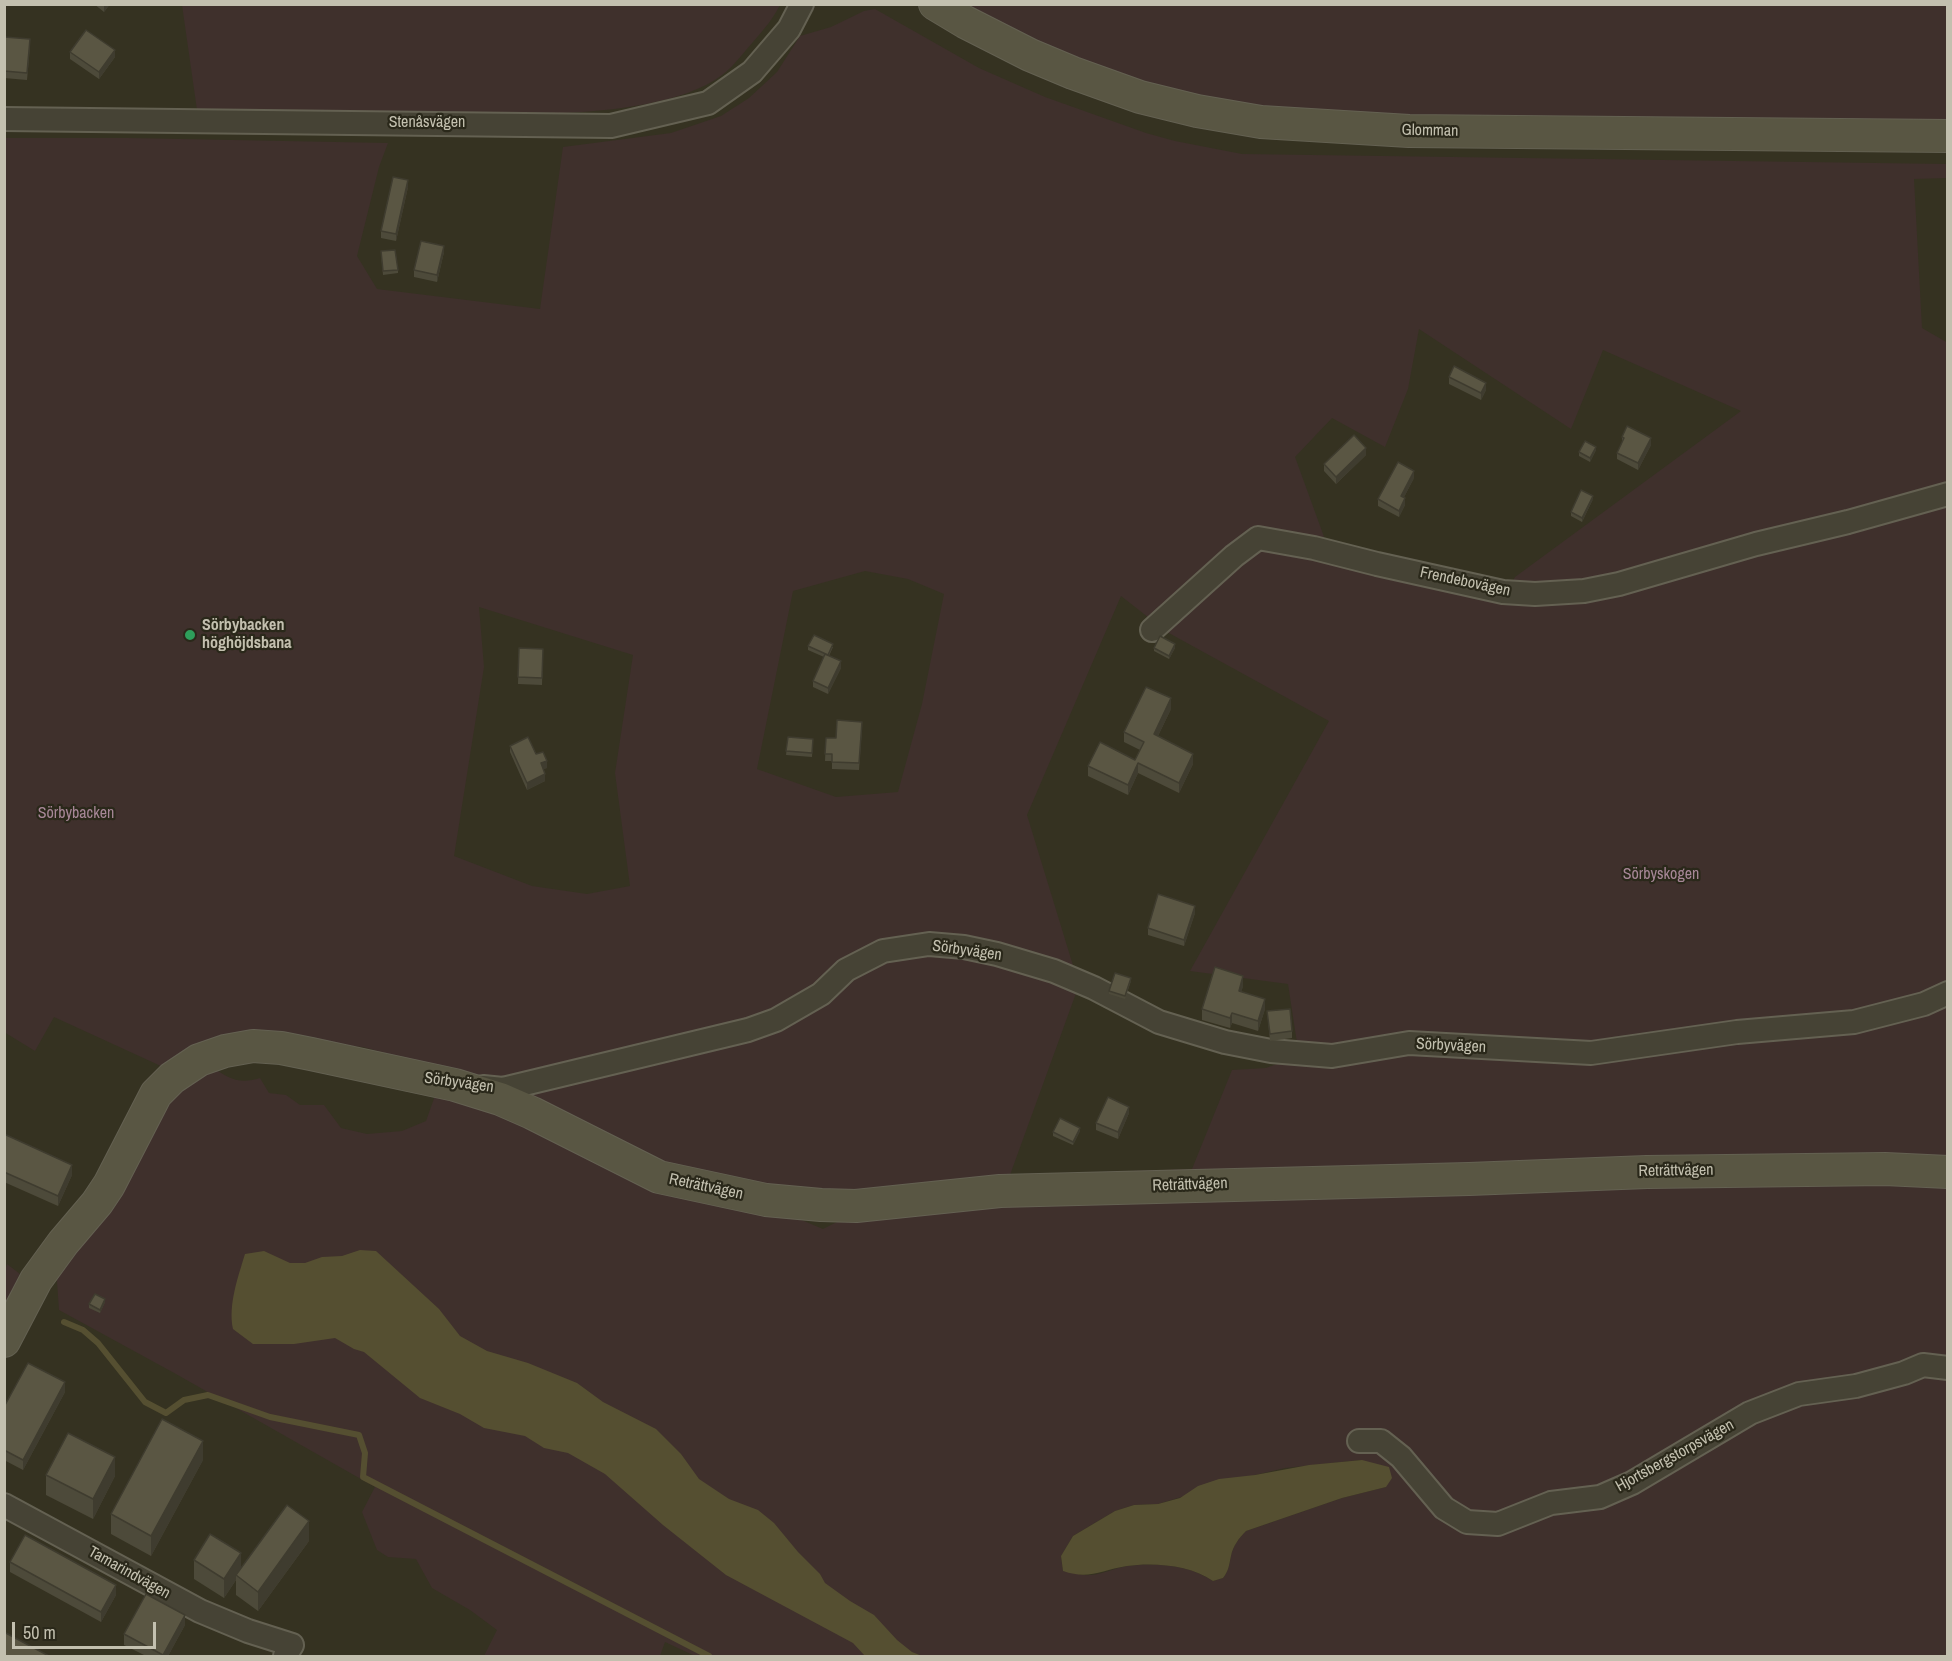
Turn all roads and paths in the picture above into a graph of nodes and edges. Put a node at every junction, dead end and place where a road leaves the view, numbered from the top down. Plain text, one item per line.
1 (802, 4) edge
2 (935, 4) edge
3 (4, 119) edge
4 (1947, 136) edge
5 (1947, 494) edge
6 (1152, 630) dead end
7 (1947, 993) edge
8 (455, 1085) junction
9 (1947, 1172) edge
10 (4, 1341) edge
11 (1947, 1368) edge
12 (1359, 1441) dead end
13 (4, 1505) edge
14 (288, 1650) edge

1 - 3 street, Stenåsvägen
2 - 4 street, Glomman
5 - 6 street, Frendebovägen
7 - 8 street, Sörbyvägen
8 - 9 street, Reträttvägen
8 - 10 street, Sörbyvägen
11 - 12 street, Hjortsbergstorpsvägen
13 - 14 street, Tamarindvägen

